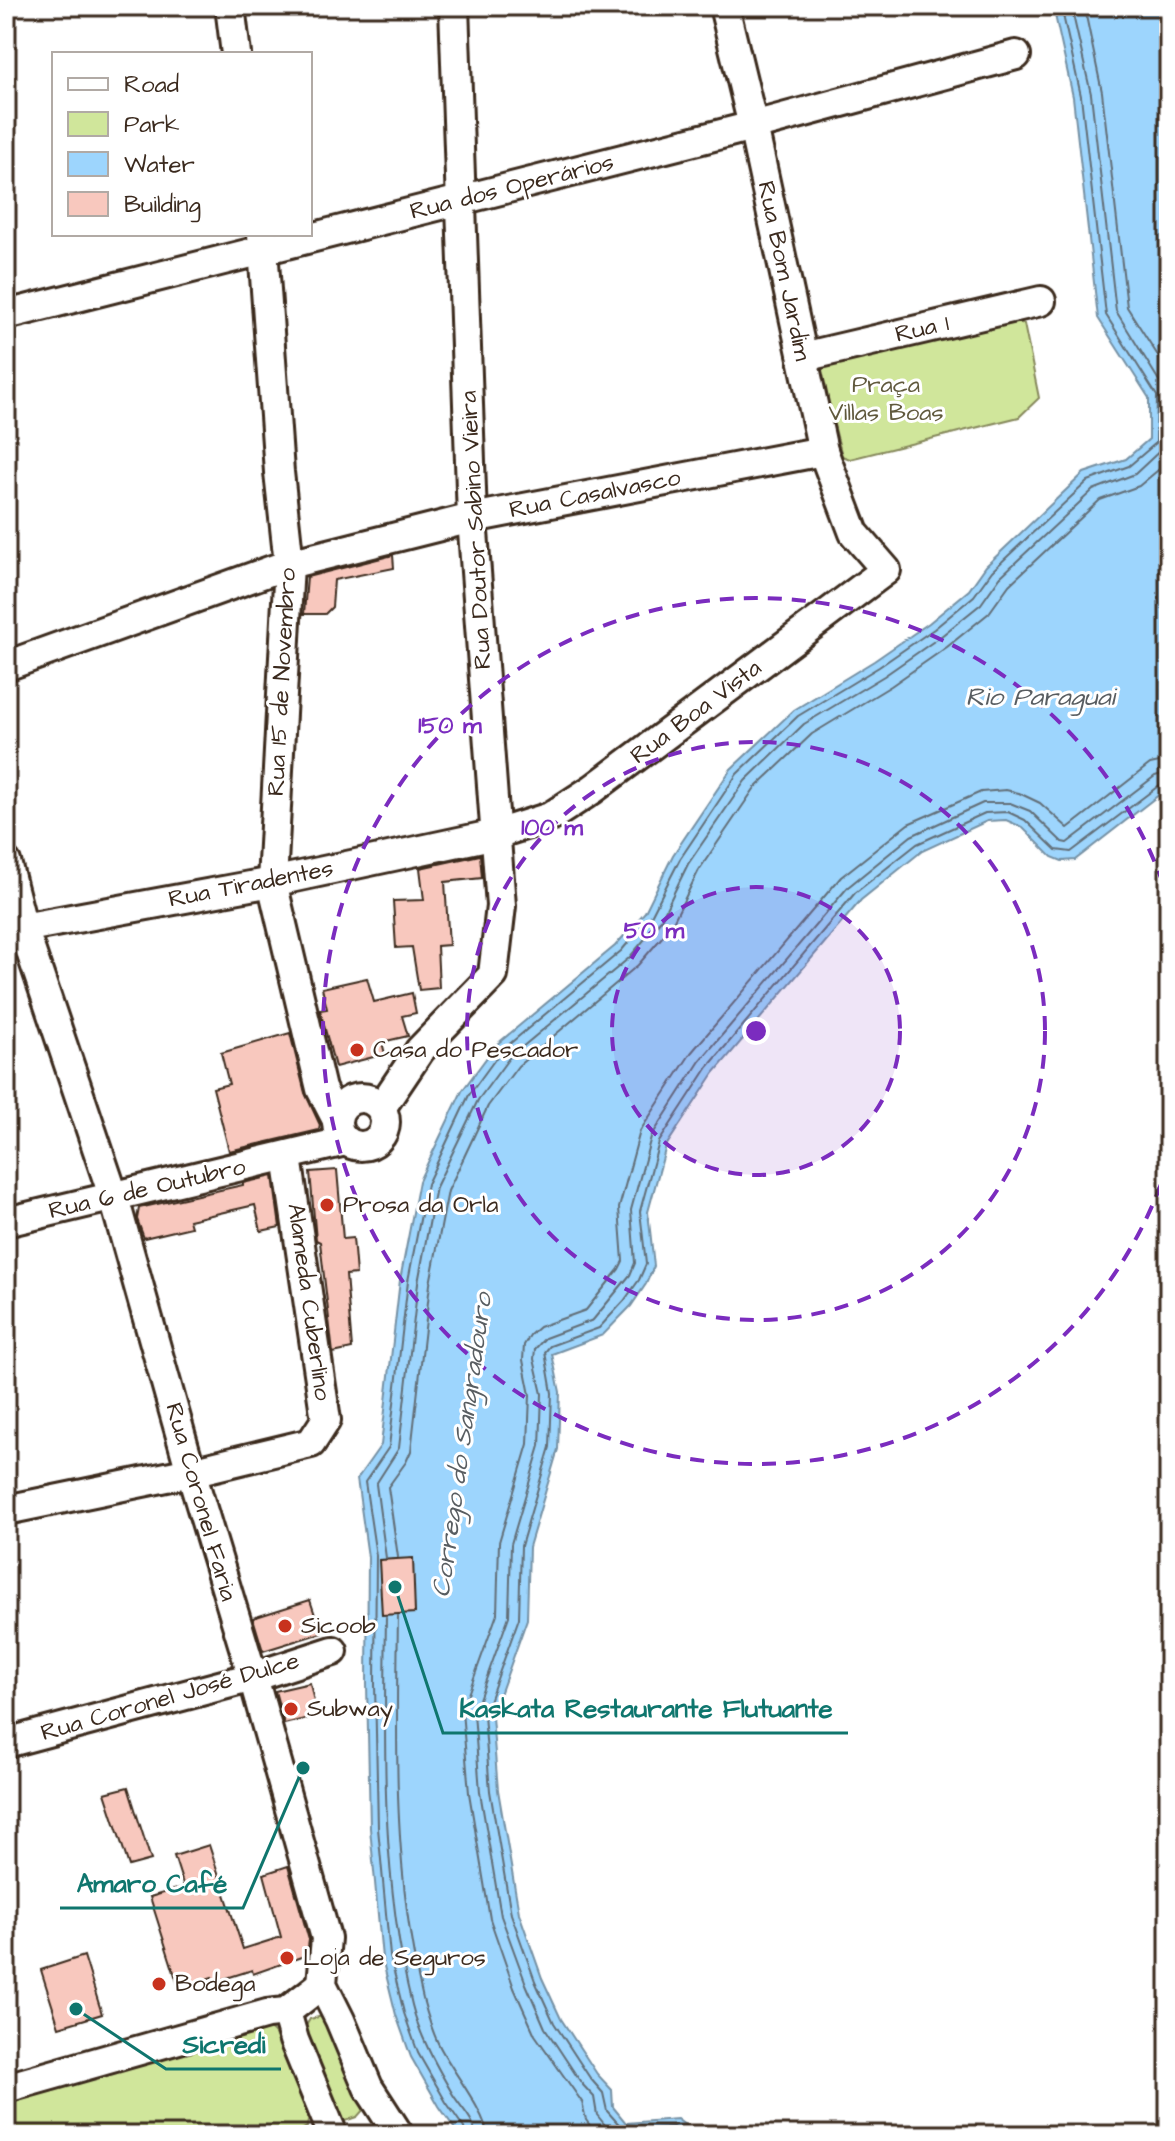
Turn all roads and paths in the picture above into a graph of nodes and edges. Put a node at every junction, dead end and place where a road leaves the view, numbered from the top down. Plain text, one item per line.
1 (230, 6) edge
2 (454, 6) edge
3 (724, 6) edge
4 (236, 52) edge
5 (1016, 55) dead end
6 (753, 126) junction
7 (462, 199) junction
8 (312, 231) edge
9 (291, 236) edge
10 (263, 242) edge
11 (1041, 301) dead end
12 (6, 315) edge
13 (803, 357) junction
14 (823, 451) junction
15 (472, 518) junction
16 (289, 564) junction
17 (886, 570) joint
18 (6, 666) edge
19 (496, 834) junction
20 (6, 862) edge
21 (272, 882) junction
22 (15, 930) edge
23 (381, 1108) junction
24 (341, 1131) junction
25 (287, 1157) junction
26 (114, 1198) junction
27 (6, 1222) edge
28 (191, 1472) junction
29 (6, 1510) edge
30 (333, 1651) dead end
31 (253, 1677) junction
32 (6, 1743) edge
33 (322, 1984) junction
34 (286, 2012) junction
35 (6, 2088) edge
36 (330, 2134) edge
37 (399, 2135) edge

1 - 4 street
2 - 7 street, Rua Doutor Sabino Vieira
3 - 6 street, Rua Bom Jardim
5 - 6 street, Rua dos Operários
6 - 7 street, Rua dos Operários
6 - 13 street, Rua Bom Jardim
7 - 8 street, Rua dos Operários
7 - 15 street, Rua Doutor Sabino Vieira
9 - 10 street, Rua dos Operários
10 - 12 street, Rua dos Operários
10 - 16 street, Rua 15 de Novembro
11 - 13 street, Rua 1
13 - 14 street, Rua Bom Jardim
14 - 15 street, Rua Casalvasco
14 - 17 street, Rua Bom Jardim
15 - 16 street, Rua Casalvasco
15 - 19 street, Rua Doutor Sabino Vieira
16 - 18 street, Rua Casalvasco
16 - 21 street, Rua 15 de Novembro
17 - 19 street, Rua Boa Vista
19 - 21 street, Rua Tiradentes
19 - 23 street, Rua Doutor Sabino Vieira
20 - 22 street, Rua Coronel Faria
21 - 22 street, Rua Tiradentes
21 - 24 street, Rua 15 de Novembro
22 - 26 street, Rua Coronel Faria
23 - 24 street
23 - 24 street
24 - 25 street, Rua 6 de Outubro
25 - 26 street, Rua 6 de Outubro
25 - 28 street, Alameda Cuberlino
26 - 27 street, Rua 6 de Outubro
26 - 28 street, Rua Coronel Faria
28 - 29 street
28 - 31 street, Rua Coronel Faria
30 - 31 street, Rua Coronel José Dulce
31 - 32 street, Rua Coronel José Dulce
31 - 33 street, Rua Coronel Faria
33 - 34 street
33 - 37 street
34 - 35 street
34 - 36 street

